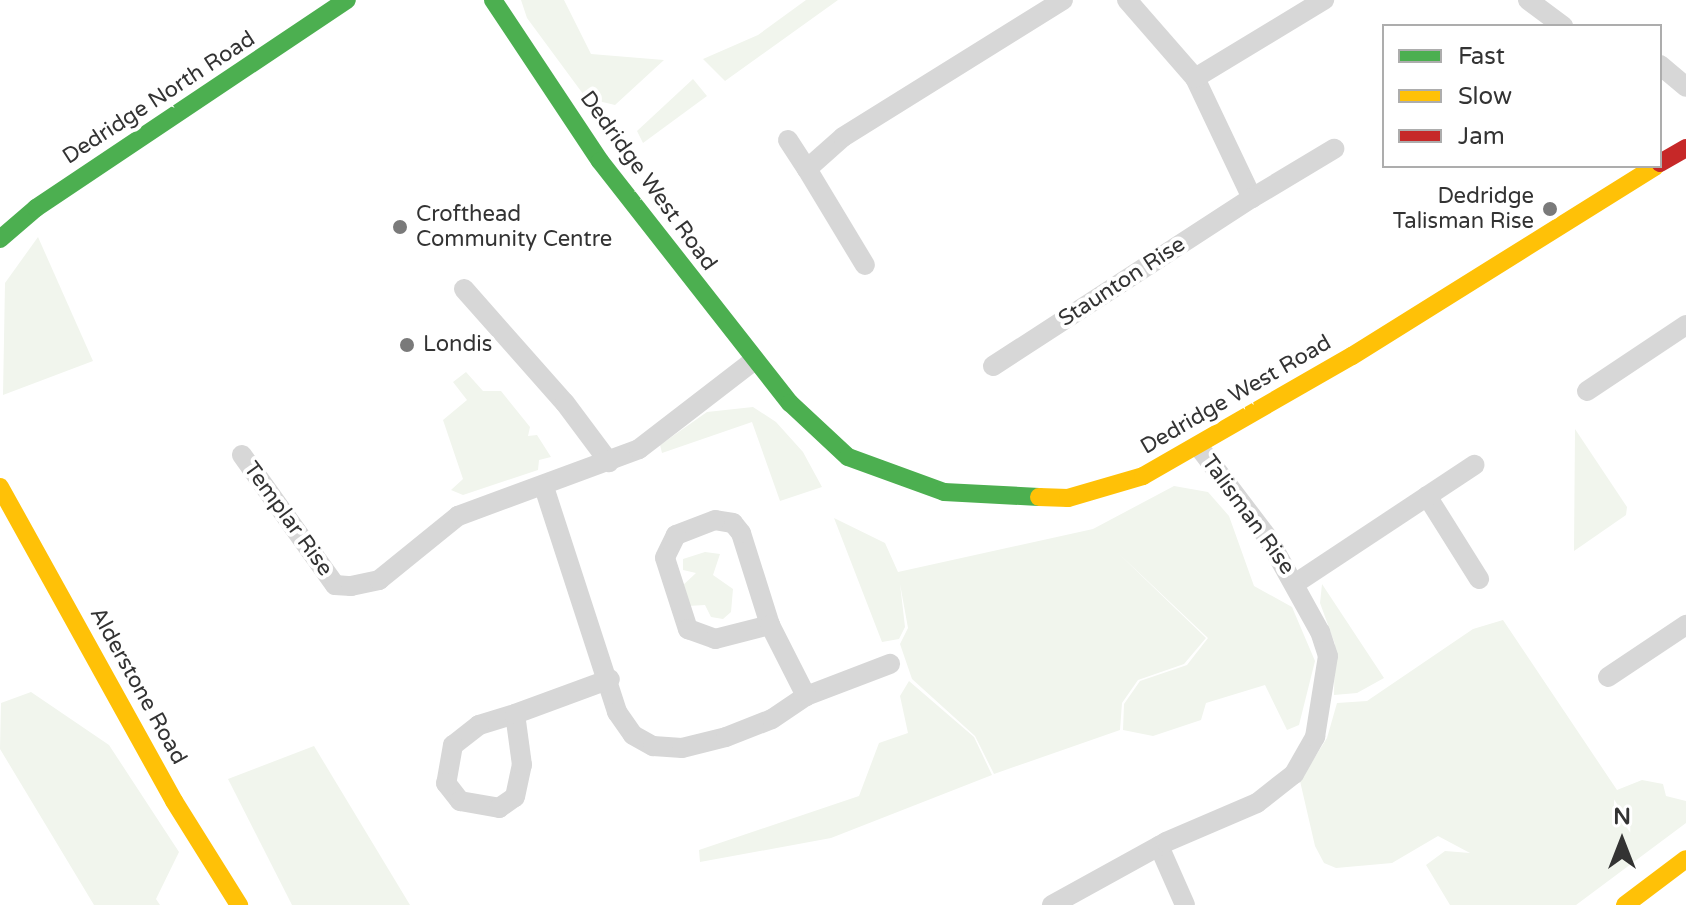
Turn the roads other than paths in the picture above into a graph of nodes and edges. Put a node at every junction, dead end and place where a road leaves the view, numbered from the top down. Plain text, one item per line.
1 (347, 0) edge
2 (493, 0) edge
3 (1063, 0) edge
4 (1127, 0) edge
5 (1324, 0) edge
6 (1528, 0) edge
7 (1560, 24) edge
8 (1662, 67) edge
9 (1195, 78) junction
10 (1686, 87) edge
11 (788, 140) dead end
12 (1686, 148) edge
13 (1334, 149) dead end
14 (1662, 163) edge
15 (1653, 168) edge
16 (807, 169) junction
17 (1252, 198) junction
18 (36, 208) junction
19 (0, 217) edge
20 (0, 239) edge
21 (865, 265) dead end
22 (464, 289) dead end
23 (1686, 325) edge
24 (752, 362) junction
25 (993, 366) dead end
26 (1587, 391) dead end
27 (1199, 447) junction
28 (242, 455) dead end
29 (609, 462) junction
30 (1474, 465) dead end
31 (0, 487) edge
32 (544, 487) junction
33 (1427, 496) junction
34 (1479, 579) dead end
35 (1296, 583) junction
36 (770, 625) junction
37 (1686, 625) edge
38 (890, 664) dead end
39 (1608, 677) dead end
40 (610, 679) junction
41 (806, 696) junction
42 (515, 714) junction
43 (1159, 846) junction
44 (1686, 859) edge
45 (239, 905) edge
46 (1052, 905) edge
47 (1185, 905) edge
48 (1625, 905) edge

1 - 18 street, Dedridge North Road
2 - 24 street, Dedridge West Road
3 - 16 street
4 - 9 street
5 - 9 street
6 - 7 street
8 - 10 street
9 - 17 street
11 - 16 street
12 - 14 street, Dedridge West Road
13 - 17 street, Staunton Rise
15 - 27 street, Dedridge West Road
16 - 21 street
17 - 25 street, Staunton Rise
18 - 19 street, Dedridge North Road
18 - 20 street, Dedridge North Road
22 - 29 street
23 - 26 street
24 - 27 street, Dedridge West Road
24 - 29 street, Templar Rise
27 - 35 street, Talisman Rise
28 - 32 street, Templar Rise
29 - 32 street, Templar Rise
30 - 33 street, Talisman Rise
31 - 45 street, Alderstone Road
32 - 40 street
33 - 34 street
33 - 35 street, Talisman Rise
35 - 43 street, Talisman Rise
36 - 36 street
36 - 41 street
37 - 39 street
38 - 41 street
40 - 41 street
40 - 42 street
42 - 42 street
43 - 46 street, Talisman Rise
43 - 47 street
44 - 48 street

